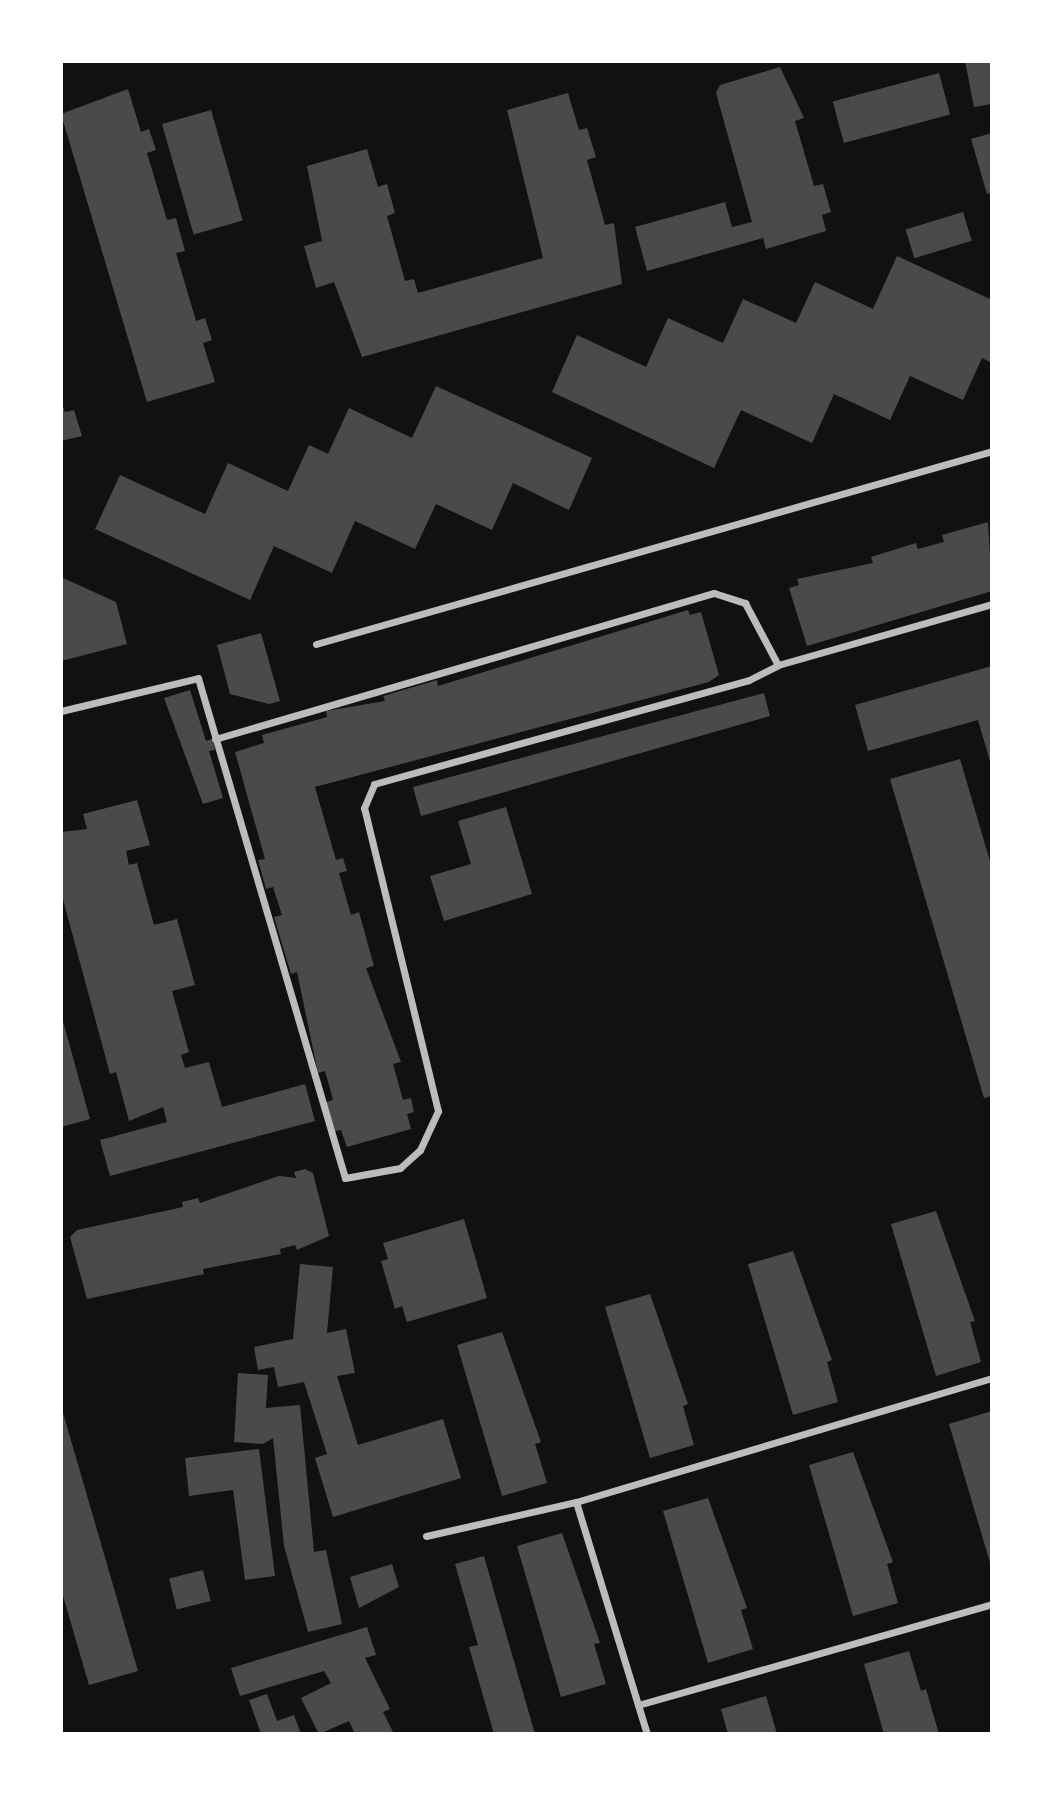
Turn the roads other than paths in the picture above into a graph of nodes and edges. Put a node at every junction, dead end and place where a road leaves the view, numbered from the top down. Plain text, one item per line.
1 (992, 451) edge
2 (992, 604) edge
3 (316, 644) dead end
4 (778, 665) junction
5 (61, 711) edge
6 (215, 739) junction
7 (992, 1378) edge
8 (576, 1502) junction
9 (425, 1536) dead end
10 (992, 1604) edge
11 (638, 1705) junction
12 (647, 1734) edge

1 - 3 street
2 - 4 street
4 - 6 street
4 - 6 street
5 - 6 street
7 - 8 street
8 - 9 street
8 - 11 street
10 - 11 street
11 - 12 street

